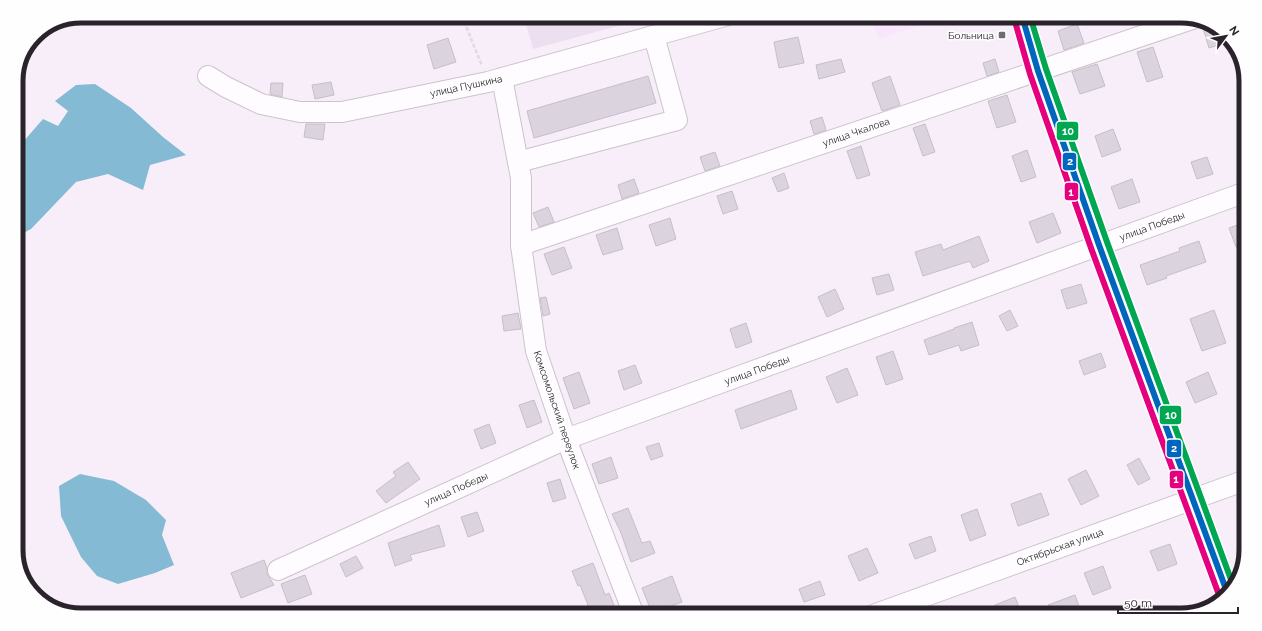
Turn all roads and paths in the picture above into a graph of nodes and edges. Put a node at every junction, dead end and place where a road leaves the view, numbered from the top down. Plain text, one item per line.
1 (466, 23) edge
2 (701, 23) edge
3 (1024, 23) edge
4 (1177, 23) edge
5 (654, 36) junction
6 (1038, 71) junction
7 (208, 76) dead end
8 (495, 80) junction
9 (518, 162) junction
10 (1239, 195) edge
11 (521, 245) junction
12 (1099, 245) junction
13 (566, 439) junction
14 (1239, 482) edge
15 (1192, 499) junction
16 (278, 570) dead end
17 (1225, 587) edge
18 (631, 608) edge
19 (892, 608) edge

1 - 8 path
2 - 5 street, улица Пушкина
3 - 6 street
4 - 6 street, улица Чкалова
5 - 8 street, улица Пушкина
5 - 9 street
6 - 11 street, улица Чкалова
6 - 12 street
7 - 8 street, улица Пушкина
8 - 9 street, Комсомольский переулок
9 - 11 street, Комсомольский переулок
10 - 12 street, улица Победы
11 - 13 street, Комсомольский переулок
12 - 13 street, улица Победы
12 - 15 street
13 - 16 street, улица Победы
13 - 18 street, Комсомольский переулок
14 - 15 street, Октябрьская улица
15 - 17 street
15 - 19 street, Октябрьская улица

